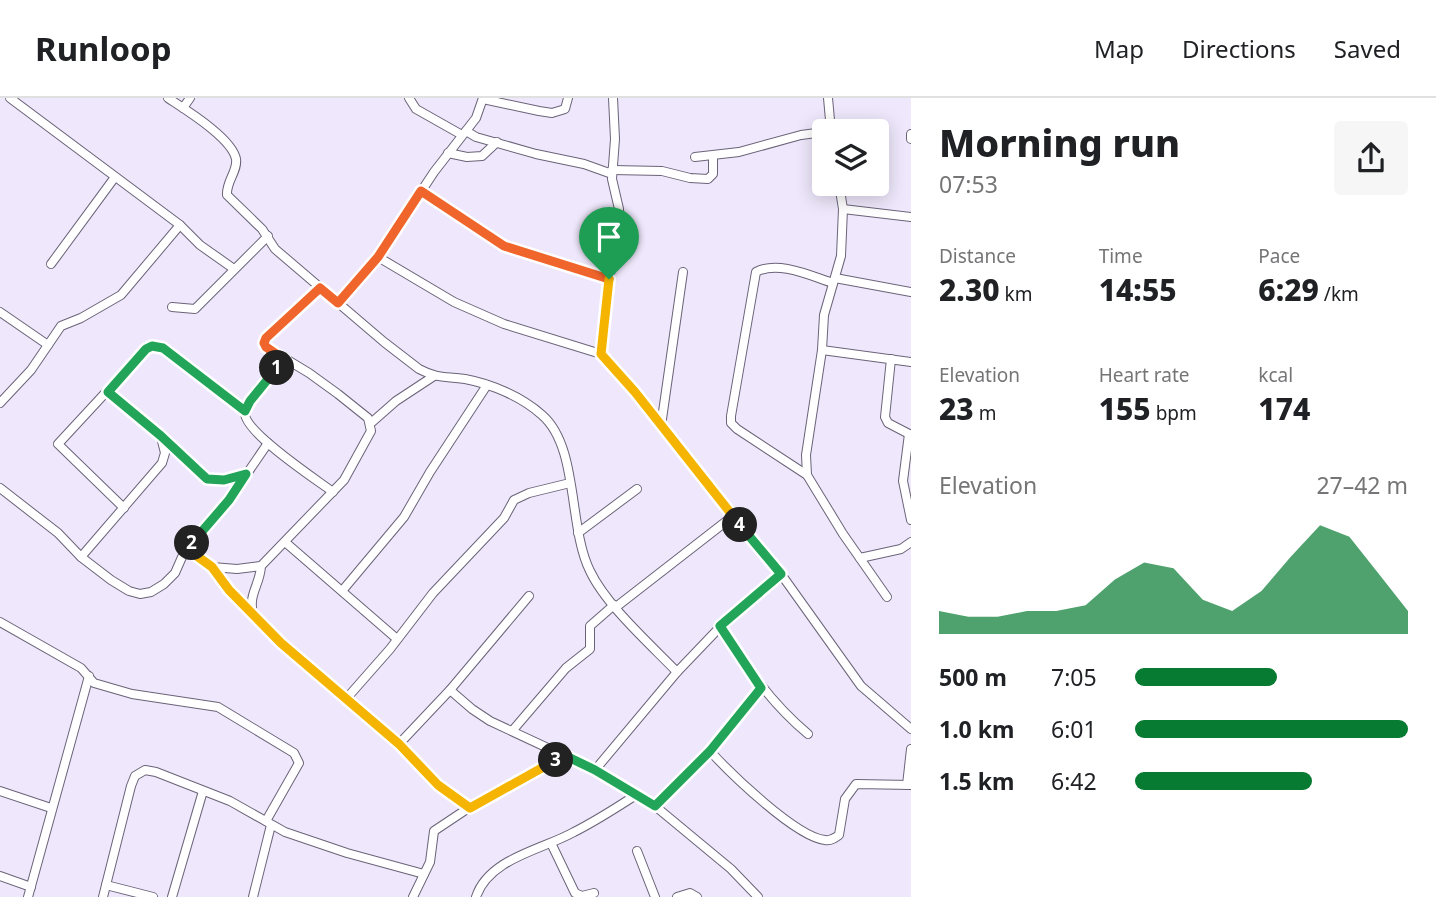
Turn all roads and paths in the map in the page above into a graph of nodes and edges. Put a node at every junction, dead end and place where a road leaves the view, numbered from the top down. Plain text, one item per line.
1 (10, 98) edge
2 (168, 98) edge
3 (190, 98) edge
4 (409, 98) edge
5 (483, 98) edge
6 (568, 98) edge
7 (613, 98) edge
8 (828, 98) edge
9 (183, 108) junction
10 (829, 119) edge
11 (464, 133) junction
12 (812, 133) edge
13 (497, 142) junction
14 (448, 153) junction
15 (713, 156) junction
16 (695, 157) dead end
17 (612, 172) junction
18 (115, 177) junction
19 (421, 191) junction
20 (841, 196) edge
21 (843, 209) junction
22 (911, 217) edge
23 (180, 225) junction
24 (268, 236) junction
25 (378, 257) junction
26 (51, 264) dead end
27 (234, 270) junction
28 (683, 272) dead end
29 (609, 279) junction
30 (834, 280) junction
31 (320, 288) junction
32 (911, 292) edge
33 (338, 303) junction
34 (172, 307) dead end
35 (0, 312) edge
36 (48, 345) junction
37 (822, 350) junction
38 (601, 354) junction
39 (891, 359) junction
40 (285, 360) junction
41 (911, 362) edge
42 (433, 376) junction
43 (487, 385) junction
44 (108, 392) junction
45 (0, 403) edge
46 (245, 411) junction
47 (371, 423) junction
48 (661, 426) junction
49 (910, 435) edge
50 (161, 436) junction
51 (268, 443) junction
52 (246, 474) junction
53 (807, 475) junction
54 (569, 483) junction
55 (0, 488) edge
56 (637, 489) dead end
57 (333, 492) junction
58 (124, 508) junction
59 (733, 516) junction
60 (911, 520) edge
61 (578, 533) junction
62 (285, 542) junction
63 (911, 542) edge
64 (186, 548) junction
65 (81, 557) junction
66 (860, 558) junction
67 (261, 566) junction
68 (212, 567) junction
69 (781, 574) junction
70 (342, 592) junction
71 (528, 596) dead end
72 (887, 597) dead end
73 (615, 606) junction
74 (254, 617) junction
75 (0, 622) edge
76 (720, 626) junction
77 (397, 639) junction
78 (677, 672) junction
79 (89, 676) junction
80 (761, 688) junction
81 (450, 690) junction
82 (346, 699) junction
83 (911, 729) edge
84 (513, 730) junction
85 (808, 734) dead end
86 (399, 744) junction
87 (911, 749) edge
88 (710, 751) junction
89 (564, 755) junction
90 (595, 770) junction
91 (909, 785) edge
92 (0, 791) edge
93 (203, 791) junction
94 (636, 795) junction
95 (655, 806) junction
96 (51, 808) junction
97 (470, 808) junction
98 (269, 823) junction
99 (551, 843) junction
100 (637, 851) dead end
101 (424, 874) junction
102 (0, 876) edge
103 (106, 885) junction
104 (31, 887) junction
105 (594, 893) dead end
106 (755, 896) edge
107 (28, 897) edge
108 (103, 897) edge
109 (153, 897) edge
110 (172, 897) edge
111 (253, 897) edge
112 (413, 897) edge
113 (477, 897) edge
114 (655, 897) edge
115 (677, 897) edge
116 (696, 897) edge

1 - 18 street
2 - 9 street
3 - 9 street
4 - 11 street
5 - 6 street
5 - 11 street
7 - 17 street
8 - 10 street
9 - 24 street
11 - 13 street
11 - 14 street
12 - 15 street
13 - 14 street
13 - 17 street
14 - 19 street
15 - 16 street
15 - 17 street
17 - 29 street
18 - 23 street
18 - 26 street
19 - 25 street
19 - 29 street
20 - 21 street
21 - 22 street
21 - 30 street
23 - 27 street
23 - 36 street
24 - 27 street
24 - 31 street
25 - 33 street
25 - 38 street
27 - 34 street
28 - 48 street
29 - 38 street
30 - 32 street
30 - 37 street
30 - 53 street
31 - 33 street
31 - 40 street
33 - 42 street
35 - 36 street
36 - 45 street
37 - 39 street
37 - 53 street
38 - 48 street
39 - 41 street
39 - 49 street
40 - 46 street
40 - 47 street
42 - 43 street
42 - 47 street
43 - 54 street
43 - 70 street
44 - 46 street
44 - 50 street
44 - 58 street
46 - 51 street
47 - 57 street
48 - 59 street
49 - 60 street
50 - 52 street
50 - 58 street
51 - 52 street
51 - 57 street
52 - 64 street
53 - 66 street
54 - 61 street
54 - 77 street
55 - 65 street
56 - 61 street
57 - 62 street
58 - 65 street
59 - 69 street
59 - 73 street
61 - 73 street
62 - 67 street
62 - 70 street
63 - 66 street
64 - 65 street
64 - 68 street
66 - 72 street
67 - 68 street
67 - 74 street
68 - 74 street
69 - 76 street
69 - 83 street
70 - 77 street
71 - 81 street
73 - 78 street
73 - 84 street
74 - 82 street
75 - 79 street
76 - 78 street
76 - 80 street
77 - 82 street
78 - 90 street
79 - 96 street
79 - 98 street
80 - 85 street
80 - 88 street
81 - 84 street
81 - 86 street
82 - 86 street
84 - 89 street
86 - 97 street
87 - 91 street
88 - 91 street
88 - 95 street
89 - 90 street
89 - 97 street
90 - 94 street
92 - 96 street
93 - 98 street
93 - 103 street
93 - 110 street
94 - 95 street
94 - 99 street
95 - 106 street
96 - 104 street
97 - 101 street
98 - 101 street
98 - 111 street
99 - 105 street
99 - 113 street
100 - 114 street
101 - 112 street
102 - 104 street
103 - 108 street
103 - 109 street
104 - 107 street
115 - 116 street

